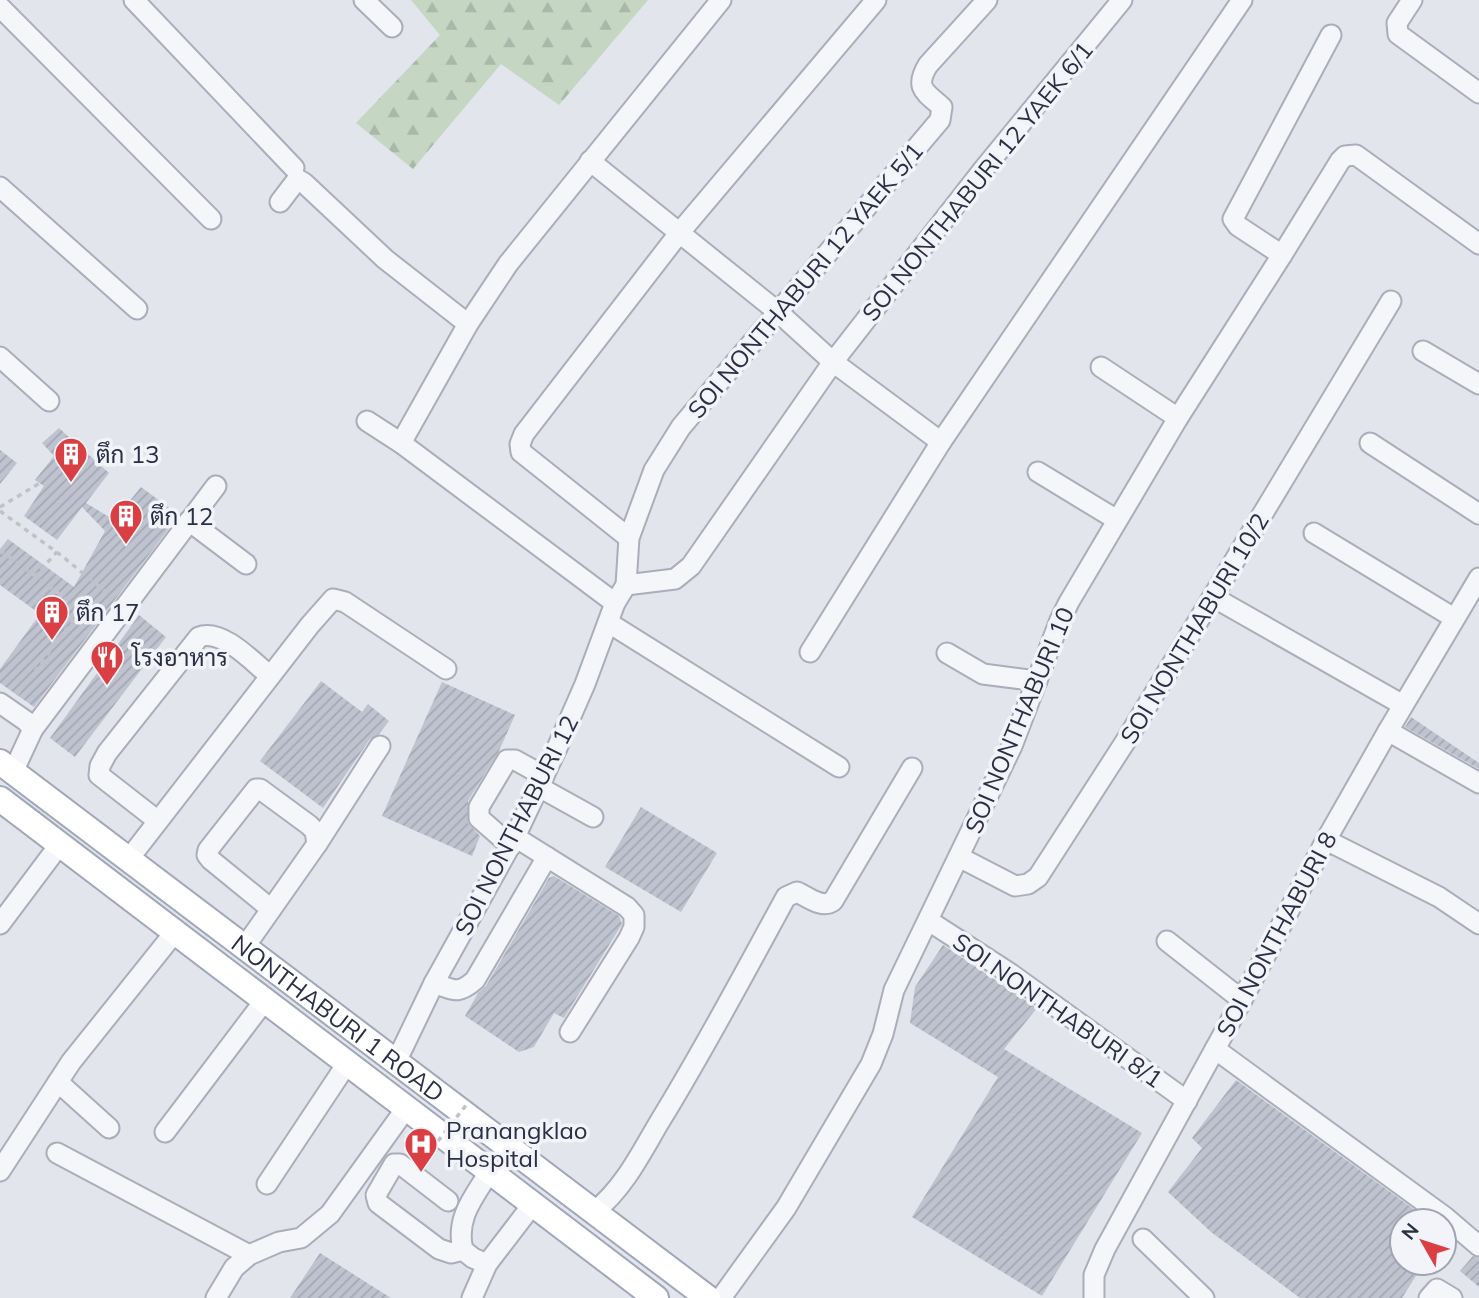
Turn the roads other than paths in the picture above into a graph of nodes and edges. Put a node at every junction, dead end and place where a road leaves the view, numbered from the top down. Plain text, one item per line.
1 (134, 0) edge
2 (364, 0) edge
3 (721, 0) edge
4 (876, 0) edge
5 (987, 0) edge
6 (1122, 0) edge
7 (1242, 0) edge
8 (1412, 0) edge
9 (0, 8) edge
10 (392, 27) dead end
11 (1331, 36) dead end
12 (1479, 93) edge
13 (590, 161) junction
14 (294, 168) dead end
15 (0, 187) edge
16 (280, 202) dead end
17 (211, 219) dead end
18 (680, 232) junction
19 (1479, 244) edge
20 (1282, 255) junction
21 (1391, 301) dead end
22 (137, 309) dead end
23 (778, 312) junction
24 (468, 324) junction
25 (1423, 351) dead end
26 (0, 357) edge
27 (833, 362) junction
28 (1101, 367) dead end
29 (1479, 384) edge
30 (49, 401) dead end
31 (1178, 418) junction
32 (367, 421) dead end
33 (941, 442) junction
34 (401, 443) junction
35 (1370, 443) dead end
36 (1038, 472) dead end
37 (216, 486) dead end
38 (1479, 514) edge
39 (1117, 520) junction
40 (190, 521) junction
41 (1314, 533) dead end
42 (629, 538) junction
43 (246, 564) dead end
44 (1478, 581) edge
45 (626, 584) junction
46 (1213, 597) junction
47 (615, 603) junction
48 (1454, 618) junction
49 (609, 623) junction
50 (810, 652) dead end
51 (947, 653) dead end
52 (446, 669) dead end
53 (270, 676) junction
54 (1037, 681) junction
55 (8, 697) edge
56 (1403, 705) junction
57 (38, 722) junction
58 (1388, 730) junction
59 (380, 746) dead end
60 (7, 767) edge
61 (839, 767) dead end
62 (912, 768) dead end
63 (542, 782) junction
64 (1479, 783) edge
65 (0, 799) edge
66 (593, 817) dead end
67 (158, 821) junction
68 (1326, 840) junction
69 (513, 841) junction
70 (60, 844) junction
71 (317, 844) junction
72 (547, 857) junction
73 (959, 857) junction
74 (128, 860) junction
75 (271, 909) junction
76 (929, 921) junction
77 (0, 923) edge
78 (1479, 924) edge
79 (175, 932) junction
80 (1167, 941) dead end
81 (244, 948) junction
82 (434, 983) junction
83 (265, 1000) junction
84 (1242, 1000) junction
85 (570, 1032) dead end
86 (1216, 1049) junction
87 (348, 1062) junction
88 (396, 1062) junction
89 (58, 1082) junction
90 (1187, 1101) junction
91 (407, 1107) junction
92 (109, 1128) dead end
93 (165, 1132) dead end
94 (57, 1153) dead end
95 (0, 1171) edge
96 (490, 1171) junction
97 (267, 1184) dead end
98 (449, 1200) dead end
99 (533, 1204) junction
100 (595, 1211) junction
101 (1143, 1239) dead end
102 (1479, 1246) edge
103 (463, 1250) junction
104 (249, 1255) junction
105 (487, 1264) junction
106 (643, 1294) edge
107 (216, 1298) edge
108 (472, 1298) edge
109 (708, 1298) edge
110 (721, 1298) edge
111 (1094, 1298) edge
112 (1204, 1298) edge
113 (1429, 1298) edge
114 (1452, 1298) edge

1 - 14 street
2 - 10 street
3 - 13 street
4 - 18 street
5 - 23 street, SOI NONTHABURI 12 YAEK 5/1
6 - 27 street, SOI NONTHABURI 12 YAEK 6/1
7 - 33 street
8 - 12 street
9 - 17 street
11 - 20 street
13 - 18 street
13 - 24 street
15 - 22 street
16 - 24 street
18 - 23 street
18 - 42 street
19 - 20 street, SOI NONTHABURI 10
20 - 31 street, SOI NONTHABURI 10
21 - 46 street, SOI NONTHABURI 10/2
23 - 27 street
23 - 42 street, SOI NONTHABURI 12 YAEK 5/1
24 - 34 street
25 - 29 street
26 - 30 street
27 - 33 street
27 - 45 street, SOI NONTHABURI 12 YAEK 6/1
28 - 31 street
31 - 39 street, SOI NONTHABURI 10
32 - 34 street
33 - 50 street
34 - 47 street
35 - 38 street
36 - 39 street
37 - 40 street
39 - 54 street, SOI NONTHABURI 10
40 - 43 street
40 - 57 street
41 - 48 street
42 - 45 street, SOI NONTHABURI 12 YAEK 5/1
44 - 48 street, SOI NONTHABURI 8
45 - 47 street, SOI NONTHABURI 12
46 - 56 street
46 - 73 street, SOI NONTHABURI 10/2
47 - 49 street, SOI NONTHABURI 12
48 - 56 street, SOI NONTHABURI 8
49 - 61 street
49 - 63 street, SOI NONTHABURI 12
51 - 54 street
52 - 53 street
53 - 67 street
53 - 67 street
54 - 73 street, SOI NONTHABURI 10
55 - 57 street
56 - 58 street, SOI NONTHABURI 8
57 - 60 street
58 - 64 street
58 - 68 street, SOI NONTHABURI 8
59 - 71 street
60 - 74 main road, NONTHABURI 1 ROAD
62 - 100 street
63 - 66 street
63 - 69 street, SOI NONTHABURI 12
63 - 69 street
65 - 70 main road, NONTHABURI 1 ROAD
67 - 74 street
68 - 78 street
68 - 84 street, SOI NONTHABURI 8
69 - 72 street
69 - 82 street, SOI NONTHABURI 12
70 - 77 street
70 - 79 main road, NONTHABURI 1 ROAD
71 - 75 street
71 - 75 street
72 - 82 street
72 - 85 street
73 - 76 street, SOI NONTHABURI 10
74 - 81 main road, NONTHABURI 1 ROAD
75 - 81 street
76 - 90 street, SOI NONTHABURI 8/1
76 - 110 street, SOI NONTHABURI 10
79 - 83 main road, NONTHABURI 1 ROAD
79 - 89 street
80 - 84 street
81 - 88 main road, NONTHABURI 1 ROAD
82 - 88 street, SOI NONTHABURI 12
83 - 87 main road, NONTHABURI 1 ROAD
83 - 93 street
84 - 86 street, SOI NONTHABURI 8
86 - 90 street, SOI NONTHABURI 8
86 - 102 street
87 - 91 main road, NONTHABURI 1 ROAD
87 - 97 street
88 - 100 main road, NONTHABURI 1 ROAD
89 - 92 street
89 - 95 street
90 - 111 street, SOI NONTHABURI 8
91 - 96 main road, NONTHABURI 1 ROAD
91 - 104 street
94 - 104 street
96 - 99 main road, NONTHABURI 1 ROAD
96 - 103 street
98 - 103 street
99 - 105 street
99 - 106 main road, NONTHABURI 1 ROAD
100 - 109 main road, NONTHABURI 1 ROAD
101 - 112 street
103 - 105 street
104 - 107 street
105 - 108 street
113 - 114 street

